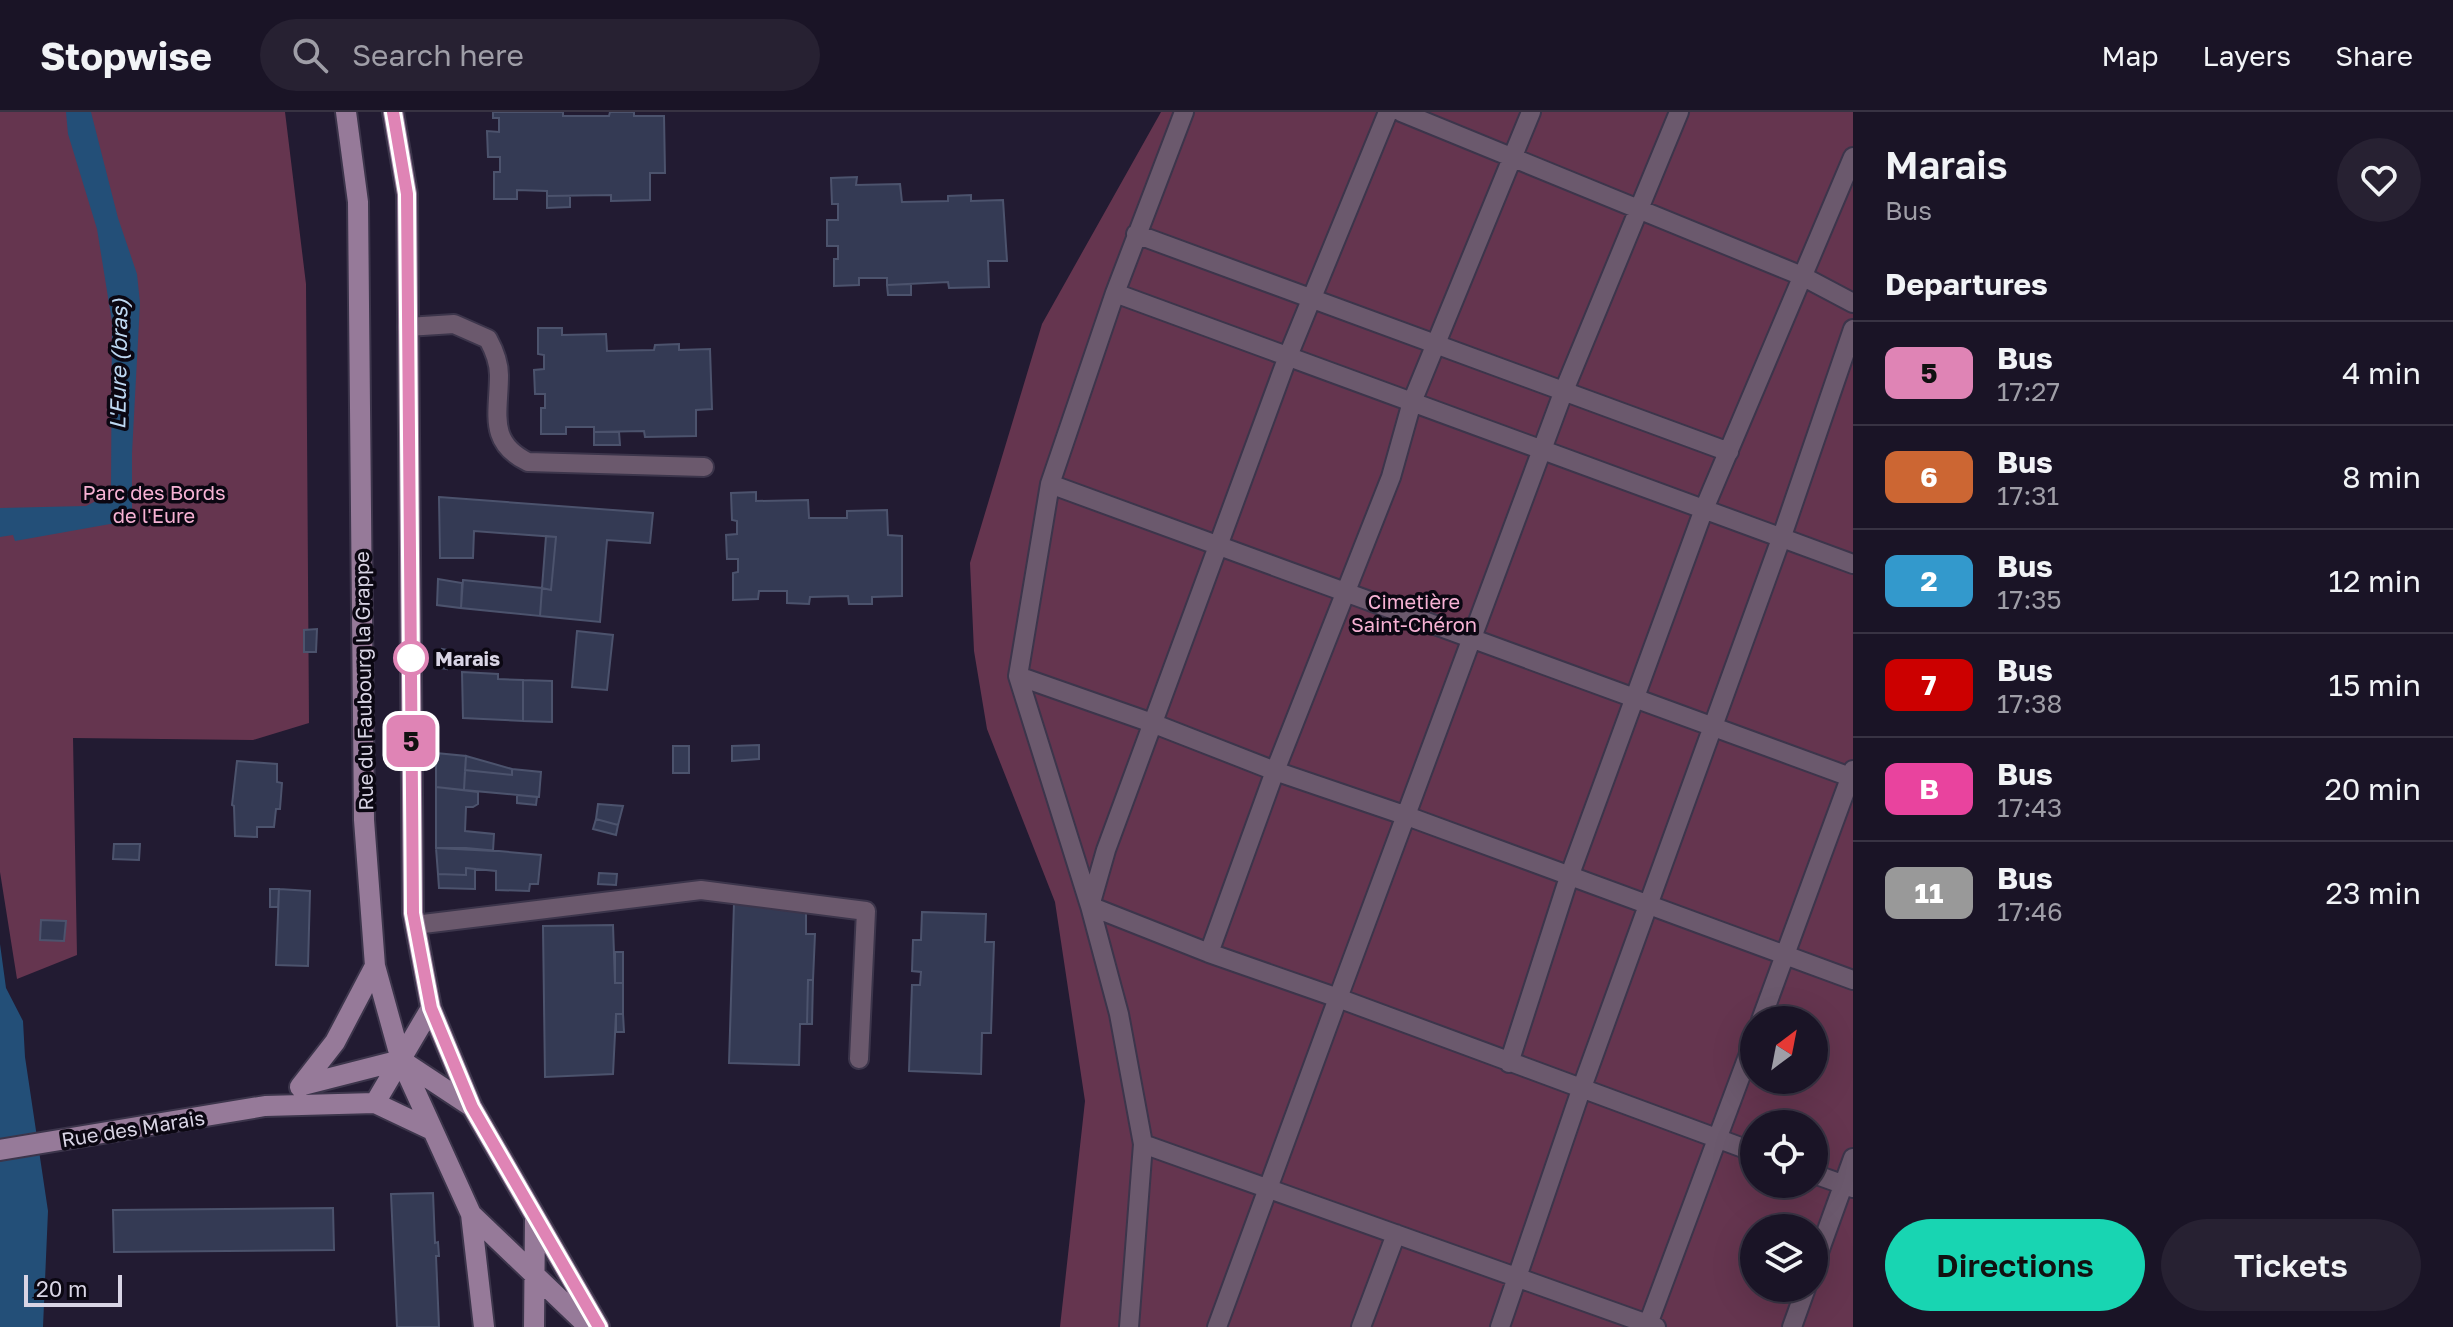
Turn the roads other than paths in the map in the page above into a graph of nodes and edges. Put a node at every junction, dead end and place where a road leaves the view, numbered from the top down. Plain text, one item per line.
1 (346, 112) edge
2 (393, 112) edge
3 (1184, 112) edge
4 (1388, 112) edge
5 (1401, 112) edge
6 (1531, 112) edge
7 (1679, 112) edge
8 (1853, 157) edge
9 (1513, 158) junction
10 (1639, 211) junction
11 (1136, 234) junction
12 (1802, 276) junction
13 (1115, 293) junction
14 (1311, 296) junction
15 (1853, 303) edge
16 (407, 327) junction
17 (1853, 329) edge
18 (1434, 344) junction
19 (1288, 356) junction
20 (1563, 393) junction
21 (1412, 402) junction
22 (1542, 449) junction
23 (1729, 452) junction
24 (704, 467) dead end
25 (1050, 484) junction
26 (1704, 509) junction
27 (1782, 536) junction
28 (1218, 546) junction
29 (1853, 564) edge
30 (1344, 592) junction
31 (1472, 639) junction
32 (1018, 676) junction
33 (1636, 699) junction
34 (1152, 723) junction
35 (1712, 728) junction
36 (1275, 771) junction
37 (1852, 775) edge
38 (1407, 816) junction
39 (1569, 877) junction
40 (1090, 906) junction
41 (1649, 907) junction
42 (415, 925) junction
43 (1209, 953) junction
44 (1785, 956) junction
45 (375, 966) junction
46 (1853, 980) edge
47 (1338, 998) junction
48 (1766, 1006) edge
49 (431, 1008) junction
50 (859, 1059) dead end
51 (401, 1060) junction
52 (1509, 1063) junction
53 (1740, 1078) edge
54 (303, 1085) junction
55 (1581, 1090) junction
56 (375, 1103) junction
57 (265, 1106) junction
58 (472, 1107) junction
59 (432, 1130) junction
60 (1718, 1138) junction
61 (1143, 1144) junction
62 (1740, 1147) edge
63 (0, 1150) edge
64 (1853, 1158) edge
65 (1828, 1179) edge
66 (1848, 1186) edge
67 (1267, 1188) junction
68 (471, 1214) junction
69 (535, 1217) junction
70 (1828, 1233) edge
71 (1396, 1234) junction
72 (534, 1275) junction
73 (1518, 1278) junction
74 (1801, 1302) edge
75 (1650, 1326) edge
76 (484, 1327) edge
77 (534, 1327) edge
78 (589, 1327) edge
79 (599, 1327) edge
80 (1129, 1327) edge
81 (1217, 1327) edge
82 (1361, 1327) edge
83 (1500, 1327) edge
84 (1792, 1327) edge

1 - 45 main road, Rue du Faubourg la Grappe
2 - 16 main road
3 - 11 lane
4 - 14 lane
5 - 9 lane
6 - 9 lane
7 - 10 lane
8 - 12 lane
9 - 10 lane
9 - 18 lane
10 - 12 lane
10 - 20 lane
11 - 13 lane
11 - 14 lane
12 - 15 lane
12 - 23 lane
13 - 19 lane
13 - 25 lane
14 - 18 lane
14 - 19 lane
16 - 24 lane
16 - 42 main road
17 - 27 lane
18 - 20 lane
18 - 21 lane
19 - 21 lane
19 - 28 lane
20 - 22 lane
20 - 23 lane
21 - 22 lane
21 - 30 lane
22 - 26 lane
22 - 31 lane
23 - 26 lane
25 - 28 lane
25 - 32 lane
26 - 27 lane
26 - 33 lane
27 - 29 lane
27 - 35 lane
28 - 30 lane
28 - 34 lane
30 - 31 lane
30 - 36 lane
31 - 33 lane
31 - 38 lane
32 - 34 lane
32 - 40 lane
33 - 35 lane
33 - 39 lane
34 - 36 lane
34 - 40 lane
35 - 37 lane
35 - 41 lane
36 - 38 lane
36 - 43 lane
37 - 44 lane
38 - 39 lane
38 - 47 lane
39 - 41 lane
39 - 52 lane
40 - 43 lane
40 - 61 lane
41 - 44 lane
41 - 55 lane
42 - 49 main road
42 - 50 lane
43 - 47 lane
44 - 46 lane
44 - 48 lane
45 - 51 main road, Rue du Faubourg la Grappe
45 - 54 main road, Rue des Marais
47 - 52 lane
47 - 67 lane
49 - 51 main road
49 - 58 main road
51 - 54 main road, Rue des Marais
51 - 56 main road
51 - 58 main road
51 - 59 main road, Rue du Faubourg la Grappe
52 - 55 lane
53 - 60 lane
54 - 57 main road, Rue des Marais
55 - 60 lane
55 - 73 lane
56 - 57 main road, Rue des Marais
56 - 59 main road, Rue des Marais
57 - 63 main road, Rue des Marais
58 - 69 main road
59 - 68 main road, Rue du Faubourg la Grappe
60 - 62 lane
60 - 75 lane
61 - 67 lane
61 - 80 lane
64 - 66 lane
65 - 66 lane
66 - 70 lane
67 - 71 lane
67 - 81 lane
68 - 72 main road
68 - 76 main road, Rue du Faubourg la Grappe
69 - 72 main road
69 - 79 main road
71 - 73 lane
71 - 82 lane
72 - 77 main road
72 - 78 main road
73 - 75 lane
73 - 83 lane
74 - 84 lane

